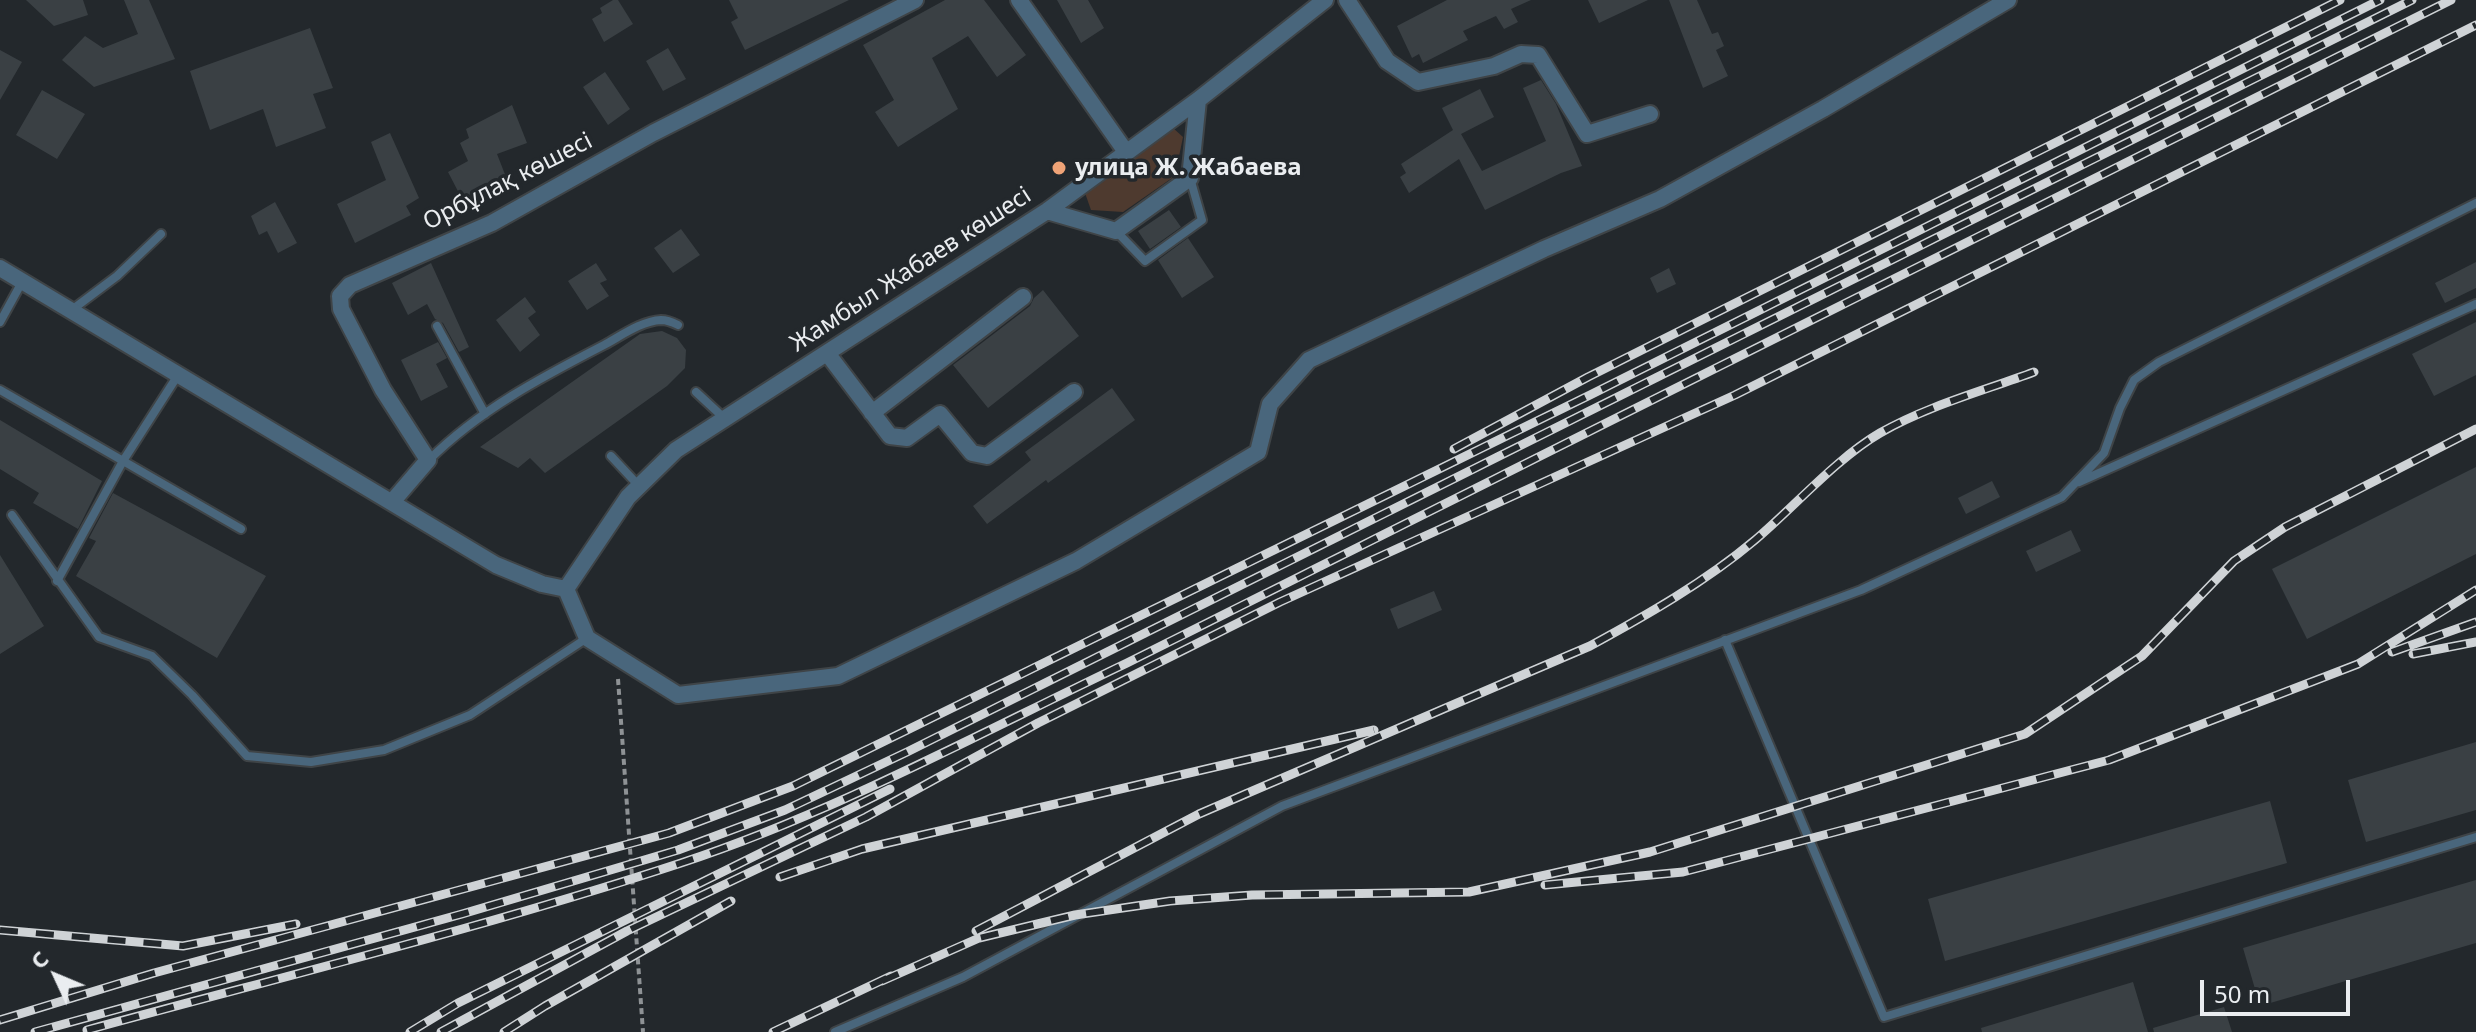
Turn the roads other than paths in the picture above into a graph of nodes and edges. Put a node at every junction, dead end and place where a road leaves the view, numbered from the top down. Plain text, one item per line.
1 (915, 0) edge
2 (1019, 0) edge
3 (1325, 0) edge
4 (1347, 0) edge
5 (2008, 0) edge
6 (1198, 100) junction
7 (1650, 114) dead end
8 (1126, 152) junction
9 (1190, 178) junction
10 (2476, 203) edge
11 (1047, 211) junction
12 (1116, 231) junction
13 (161, 234) dead end
14 (0, 268) edge
15 (22, 281) junction
16 (1023, 297) dead end
17 (2476, 304) edge
18 (73, 309) junction
19 (0, 322) edge
20 (678, 325) dead end
21 (437, 326) dead end
22 (827, 353) junction
23 (178, 374) junction
24 (0, 390) edge
25 (696, 392) dead end
26 (1074, 392) dead end
27 (872, 413) junction
28 (485, 414) junction
29 (724, 418) junction
30 (611, 456) dead end
31 (428, 460) junction
32 (123, 461) junction
33 (2074, 484) junction
34 (639, 486) junction
35 (392, 502) junction
36 (12, 515) dead end
37 (241, 529) dead end
38 (57, 581) junction
39 (566, 589) junction
40 (587, 638) junction
41 (1725, 640) junction
42 (2476, 837) edge
43 (835, 1032) edge

1 - 31 street, Орбұлақ көшесі
2 - 8 street
3 - 6 street, Жамбыл Жабаев көшесі
4 - 7 street
5 - 40 street
6 - 8 street, Жамбыл Жабаев көшесі
6 - 9 street
8 - 11 street, Жамбыл Жабаев көшесі
9 - 12 street
9 - 12 lane
10 - 33 lane
11 - 12 street
11 - 22 street, Жамбыл Жабаев көшесі
13 - 18 lane
14 - 15 street
15 - 18 street
15 - 19 lane
16 - 27 street
17 - 33 lane
18 - 23 street
20 - 28 lane
21 - 28 lane
22 - 27 street
22 - 29 street, Жамбыл Жабаев көшесі
23 - 32 lane
23 - 35 street
24 - 32 lane
25 - 29 lane
26 - 27 street
28 - 31 lane
29 - 34 street, Жамбыл Жабаев көшесі
30 - 34 lane
31 - 35 street
32 - 37 lane
32 - 38 lane
33 - 41 lane
34 - 39 street, Жамбыл Жабаев көшесі
35 - 39 street
36 - 38 lane
38 - 40 lane
39 - 40 street
41 - 42 lane
41 - 43 lane

